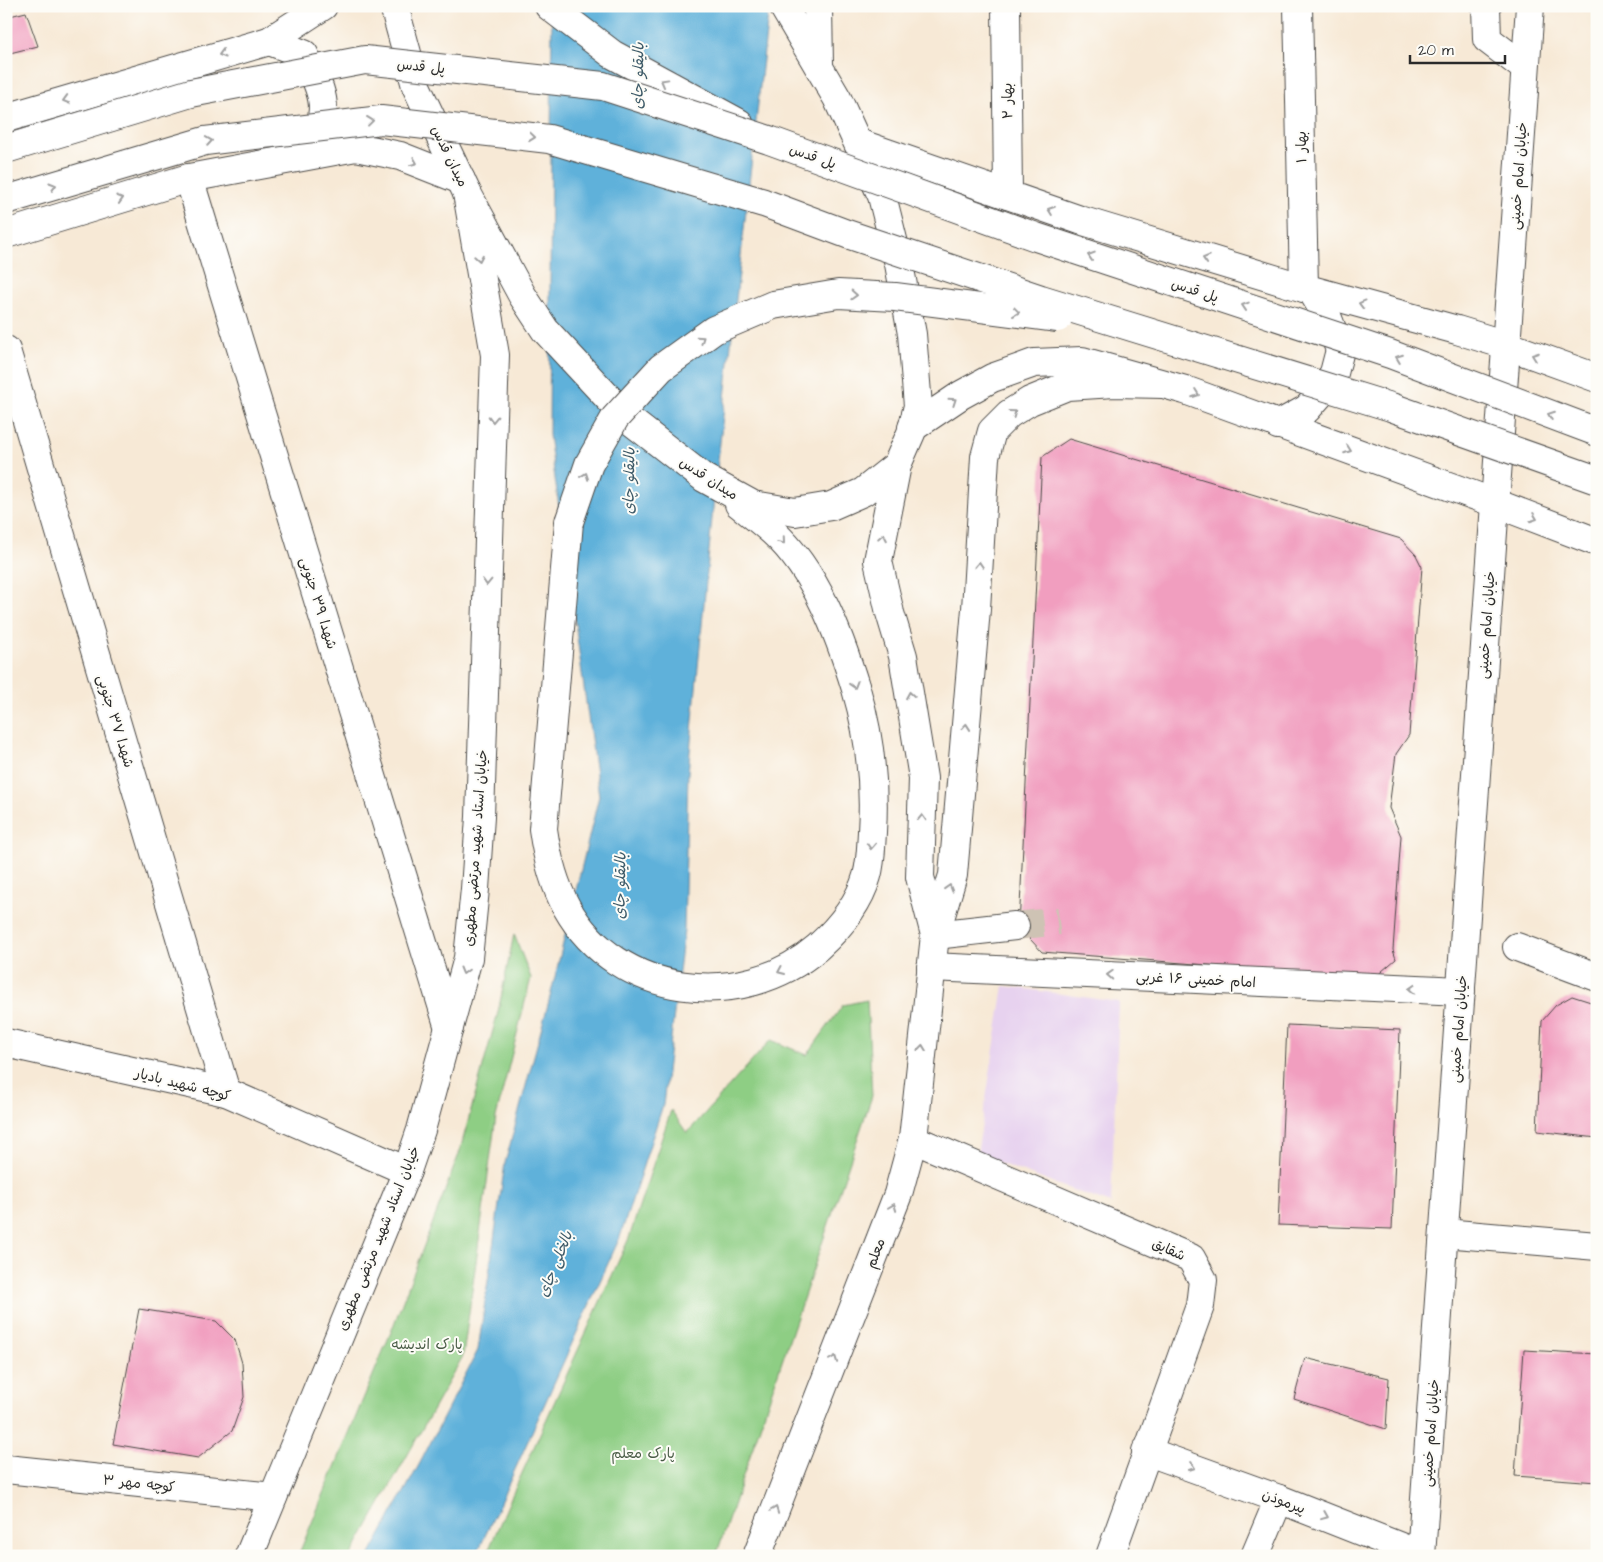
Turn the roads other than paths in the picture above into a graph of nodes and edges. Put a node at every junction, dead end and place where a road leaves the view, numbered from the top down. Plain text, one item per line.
1 (282, 6) edge
2 (323, 6) edge
3 (394, 6) edge
4 (549, 6) edge
5 (818, 6) edge
6 (1006, 6) edge
7 (1298, 6) edge
8 (1486, 6) edge
9 (1530, 6) edge
10 (786, 10) edge
11 (269, 41) junction
12 (819, 66) junction
13 (1525, 68) junction
14 (6, 118) edge
15 (768, 140) junction
16 (858, 144) junction
17 (6, 149) edge
18 (298, 158) junction
19 (189, 178) junction
20 (464, 187) junction
21 (1008, 195) junction
22 (6, 200) edge
23 (6, 234) edge
24 (1308, 290) junction
25 (1131, 327) junction
26 (1506, 345) junction
27 (6, 350) edge
28 (1597, 378) edge
29 (1164, 384) junction
30 (1278, 424) junction
31 (912, 428) junction
32 (1597, 432) edge
33 (897, 466) junction
34 (1597, 480) edge
35 (718, 487) junction
36 (1495, 503) junction
37 (1597, 542) edge
38 (1015, 926) tunnel mouth
39 (935, 935) junction
40 (1517, 947) dead end
41 (931, 967) junction
42 (1597, 977) edge
43 (1461, 991) junction
44 (449, 1028) junction
45 (6, 1043) edge
46 (226, 1092) junction
47 (913, 1139) junction
48 (407, 1171) junction
49 (1444, 1233) junction
50 (1597, 1246) edge
51 (1146, 1450) junction
52 (6, 1469) edge
53 (272, 1497) junction
54 (1279, 1498) junction
55 (1421, 1555) edge
56 (249, 1556) edge
57 (758, 1556) edge
58 (1110, 1556) edge
59 (1255, 1556) edge

1 - 11 main road
2 - 11 main road
3 - 20 main road, میدان قدس
15 -> 4 main road, bridge
5 - 12 main road
6 - 21 main road, بهار ۲
7 - 24 main road, بهار ۱
8 - 13 main road
9 - 13 main road, خیابان امام خمینی
10 - 12 main road
11 -> 14 main road
11 - 18 main road
12 - 16 main road
13 - 26 main road, خیابان امام خمینی
15 - 17 main road, پل قدس, bridge
32 -> 15 main road, پل قدس, bridge
16 - 21 main road
16 - 31 main road
18 - 19 main road
18 -> 20 main road
23 -> 19 main road
19 - 44 main road, شهدا ۳۹ جنوبی
20 - 35 main road, میدان قدس
20 -> 44 main road, خیابان استاد شهید مرتضی مطهری
24 -> 21 main road
22 -> 25 main road, bridge
26 -> 24 main road
24 - 30 main road
25 - 34 main road, bridge
35 -> 25 main road, bridge
28 -> 26 main road
26 - 36 main road, خیابان امام خمینی
27 - 46 main road, شهدا ۳۷ جنوبی
29 -> 30 main road
31 -> 29 main road
39 -> 29 main road
30 -> 36 main road
31 - 33 main road
33 - 35 main road, میدان قدس
39 -> 33 main road
36 -> 37 main road
36 - 43 main road, خیابان امام خمینی
38 - 39 main road
39 - 41 main road, معلم
40 - 42 main road
43 -> 41 main road, امام خمینی ۱۶ غربی
47 -> 41 main road, معلم
43 - 49 main road, خیابان امام خمینی
44 - 48 main road, خیابان استاد شهید مرتضی مطهری
45 - 46 main road, کوچه شهید بادیار
46 - 48 main road, کوچه شهید بادیار
47 - 51 main road, شقایق
57 -> 47 main road, معلم
48 - 53 main road, خیابان استاد شهید مرتضی مطهری
49 - 50 main road
49 - 55 main road, خیابان امام خمینی
51 -> 54 main road, پیرموذن
51 - 58 main road, شقایق
52 - 53 main road, کوچه مهر ۳
53 - 56 main road, خیابان استاد شهید مرتضی مطهری
54 -> 55 main road, پیرموذن
54 - 59 main road

